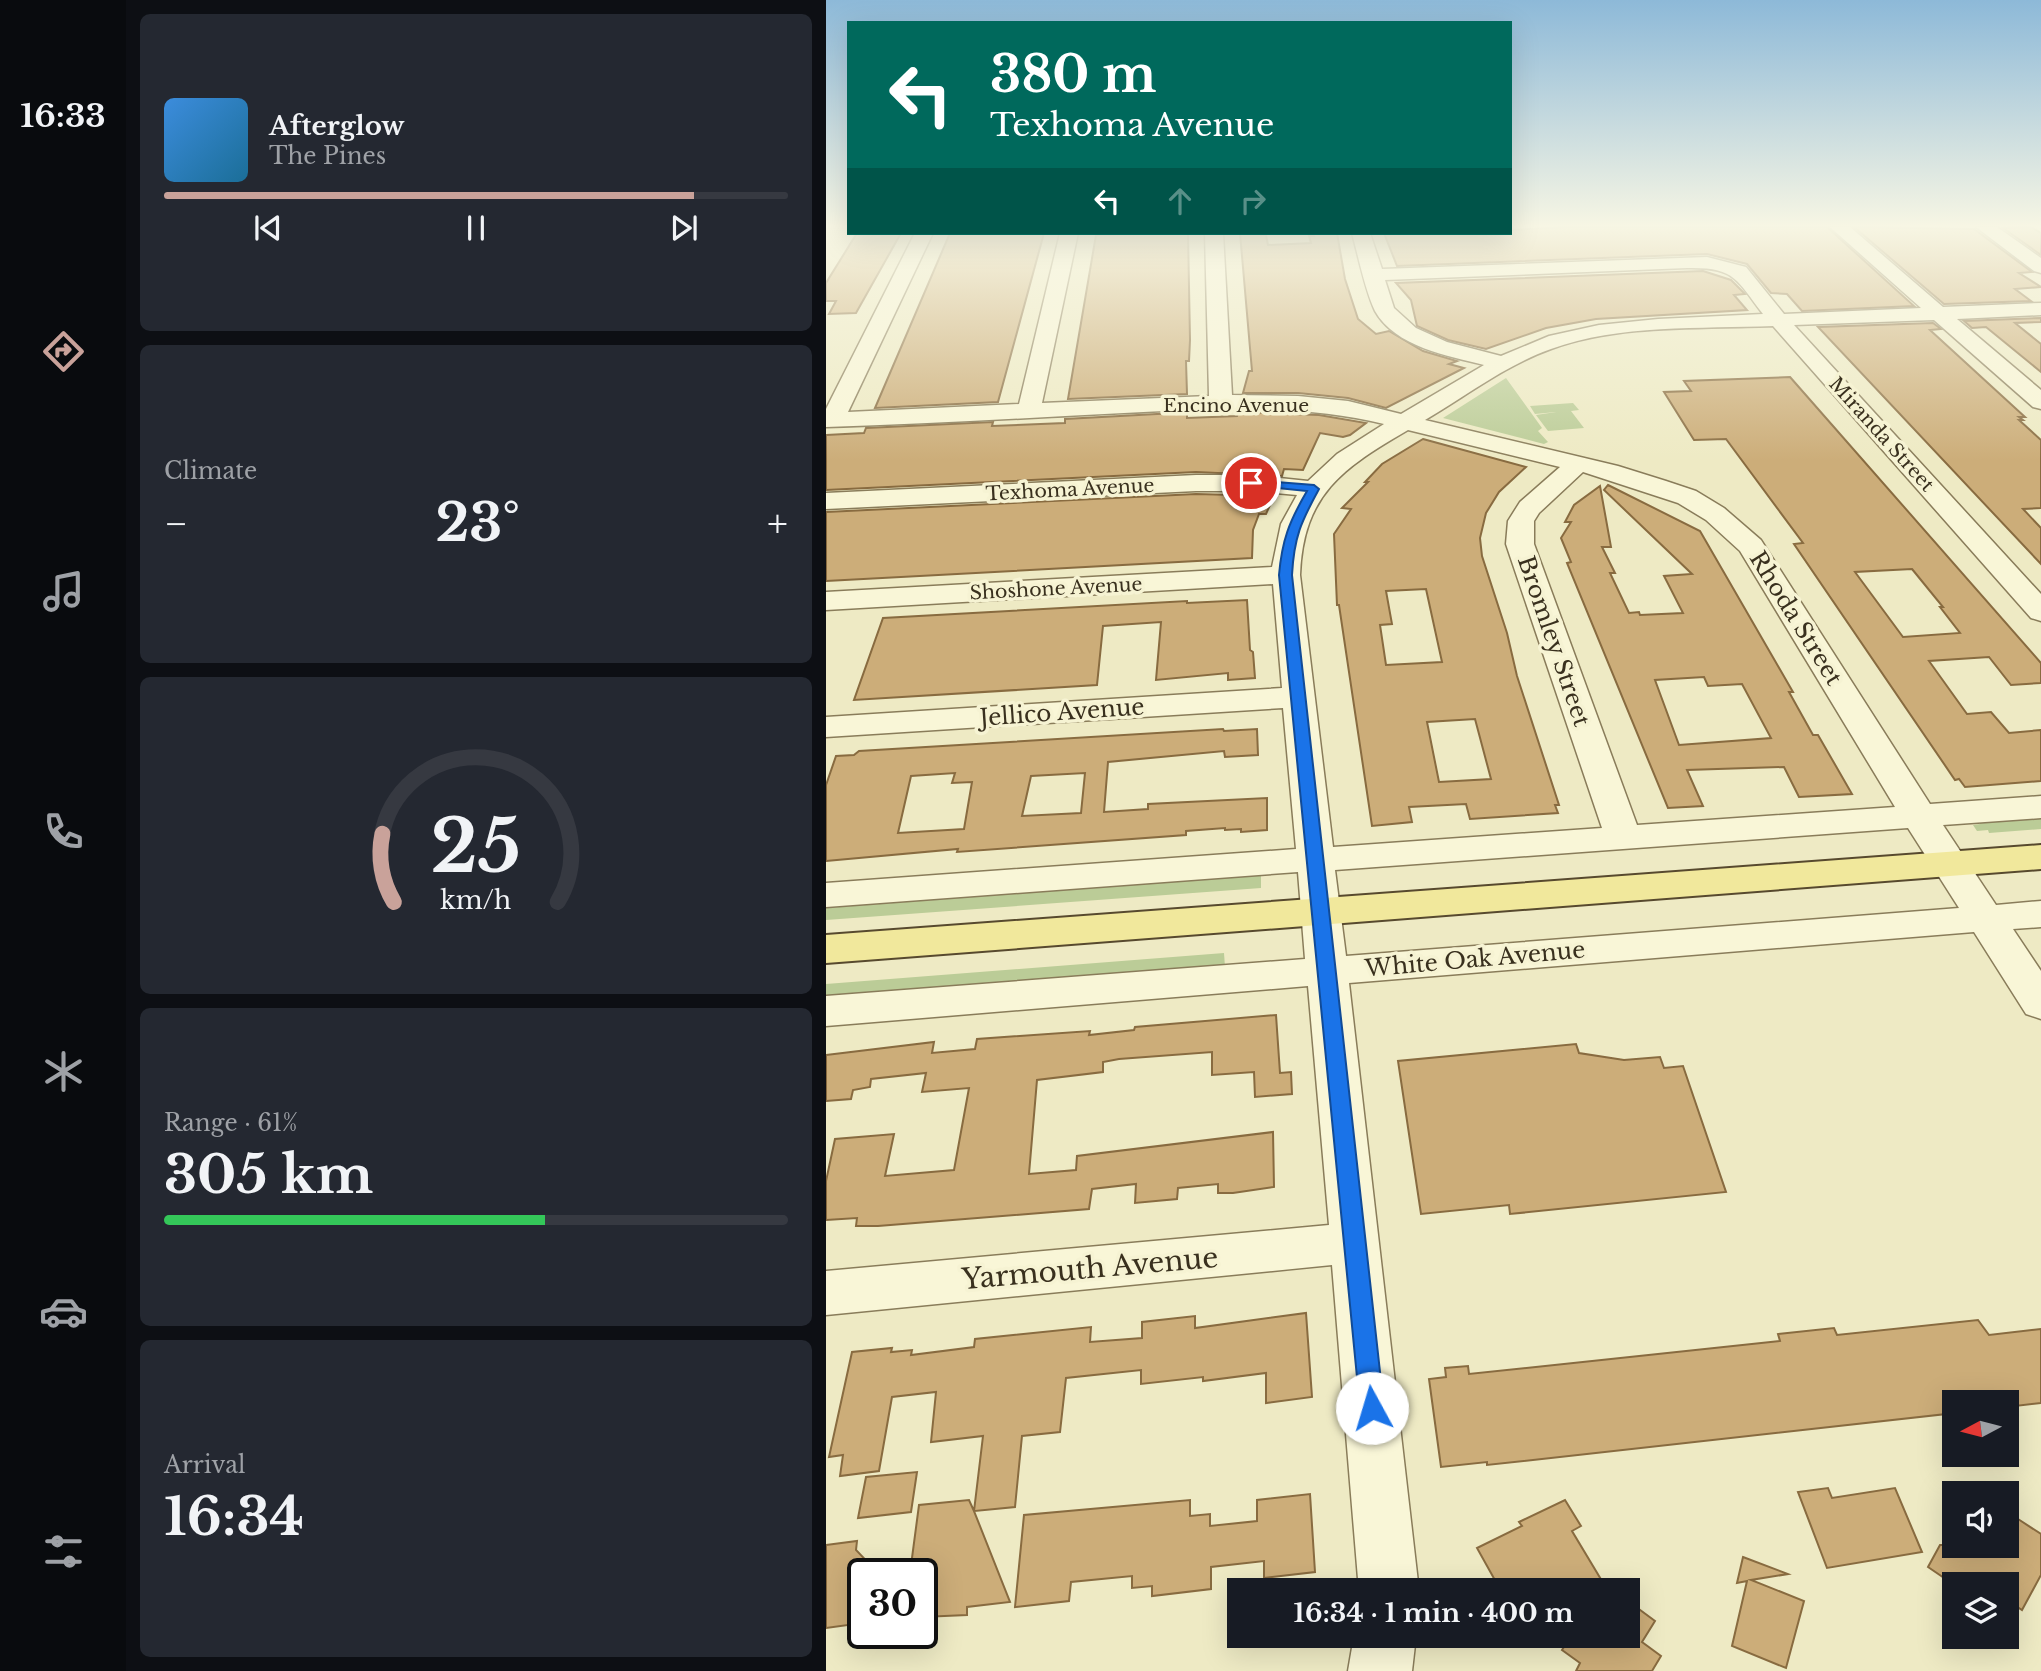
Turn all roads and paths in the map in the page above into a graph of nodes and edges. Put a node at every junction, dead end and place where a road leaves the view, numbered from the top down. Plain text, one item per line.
1 (887, 305) edge
2 (1053, 305) edge
3 (1217, 305) edge
4 (1383, 305) edge
5 (1766, 305) edge
6 (1929, 305) edge
7 (2041, 309) edge
8 (1938, 313) junction
9 (1778, 320) junction
10 (1504, 363) junction
11 (1221, 402) junction
12 (2041, 402) edge
13 (1029, 411) junction
14 (829, 420) edge
15 (1405, 422) junction
16 (1578, 464) junction
17 (1314, 489) junction
18 (826, 501) edge
19 (1286, 575) junction
20 (826, 601) edge
21 (2041, 612) edge
22 (1298, 697) junction
23 (826, 727) edge
24 (2041, 807) edge
25 (1919, 816) junction
26 (1622, 836) junction
27 (2041, 857) edge
28 (1315, 860) junction
29 (1951, 864) junction
30 (826, 895) edge
31 (1321, 911) junction
32 (2041, 914) edge
33 (1987, 919) junction
34 (826, 949) edge
35 (1326, 972) junction
36 (2041, 1004) edge
37 (826, 1011) edge
38 (1355, 1243) junction
39 (826, 1293) edge
40 (1388, 1578) edge
41 (1383, 1648) edge
42 (1380, 1671) edge

1 - 14 street
2 - 13 street
3 - 11 street
4 - 10 street
5 - 9 street, Miranda Street
6 - 8 street
7 - 8 street
8 - 9 street
8 - 12 street
9 - 10 street
9 - 21 street, Miranda Street
10 - 15 street
11 - 13 street, Encino Avenue
11 - 15 street, Encino Avenue
13 - 14 street, Encino Avenue
15 - 16 street, Rhoda Street
15 - 17 street
16 - 25 street, Rhoda Street
16 - 26 street, Bromley Street
17 - 18 street, Texhoma Avenue
17 - 19 street
19 - 20 street, Shoshone Avenue
19 - 22 street
22 - 23 street, Jellico Avenue
22 - 28 street
24 - 25 street
25 - 26 street
25 - 29 street, Rhoda Street
26 - 28 street
27 - 29 main road
28 - 30 street
28 - 31 street
29 - 31 main road
29 - 33 street, Rhoda Street
31 - 34 main road
31 - 35 street
32 - 33 street, White Oak Avenue
33 - 35 street, White Oak Avenue
33 - 36 street, Rhoda Street
35 - 37 street, White Oak Avenue
35 - 38 street
38 - 39 street, Yarmouth Avenue
38 - 40 street
41 - 42 street

